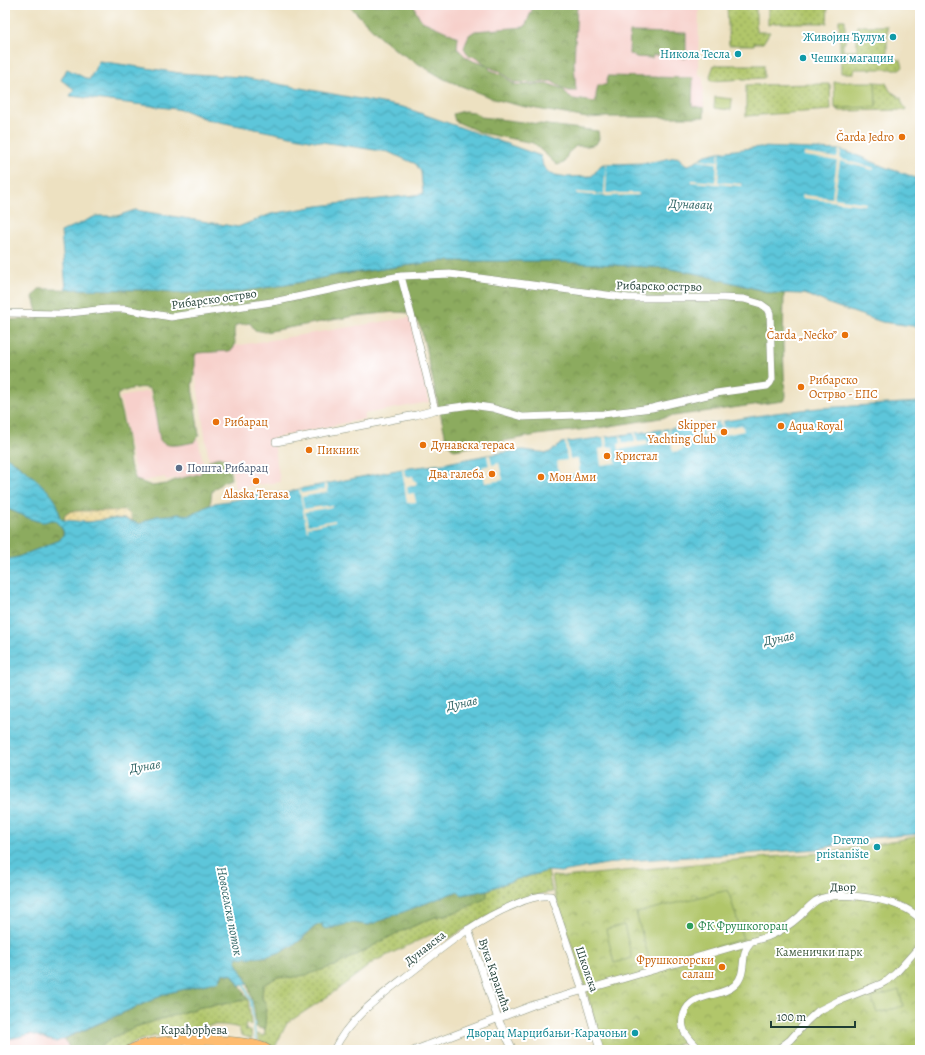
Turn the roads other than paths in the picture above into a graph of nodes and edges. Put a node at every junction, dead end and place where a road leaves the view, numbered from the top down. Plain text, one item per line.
1 (401, 276) junction
2 (5, 313) edge
3 (435, 410) junction
4 (276, 442) dead end
5 (551, 896) joint
6 (920, 919) edge
7 (468, 929) junction
8 (750, 943) junction
9 (920, 946) edge
10 (583, 991) junction
11 (498, 1019) junction
12 (188, 1045) edge
13 (260, 1047) edge
14 (133, 1049) edge
15 (334, 1050) edge
16 (415, 1050) edge
17 (513, 1050) edge
18 (600, 1050) edge
19 (700, 1050) edge
20 (777, 1050) edge

1 - 2 street, Рибарско острво
1 - 3 street
1 - 3 street, Рибарско острво
3 - 4 street
5 - 7 street, Дунавска
5 - 10 street, Школска
6 - 8 street, Двор
7 - 11 street, Вука Караџића
7 - 15 street, Дунавска
8 - 10 street, Двор
8 - 19 street
9 - 20 street
10 - 11 street, Двор
10 - 18 street, Школска
11 - 16 street, Двор
11 - 17 street, Вука Караџића
12 - 13 main road, Карађорђева
12 - 14 main road, Карађорђева

